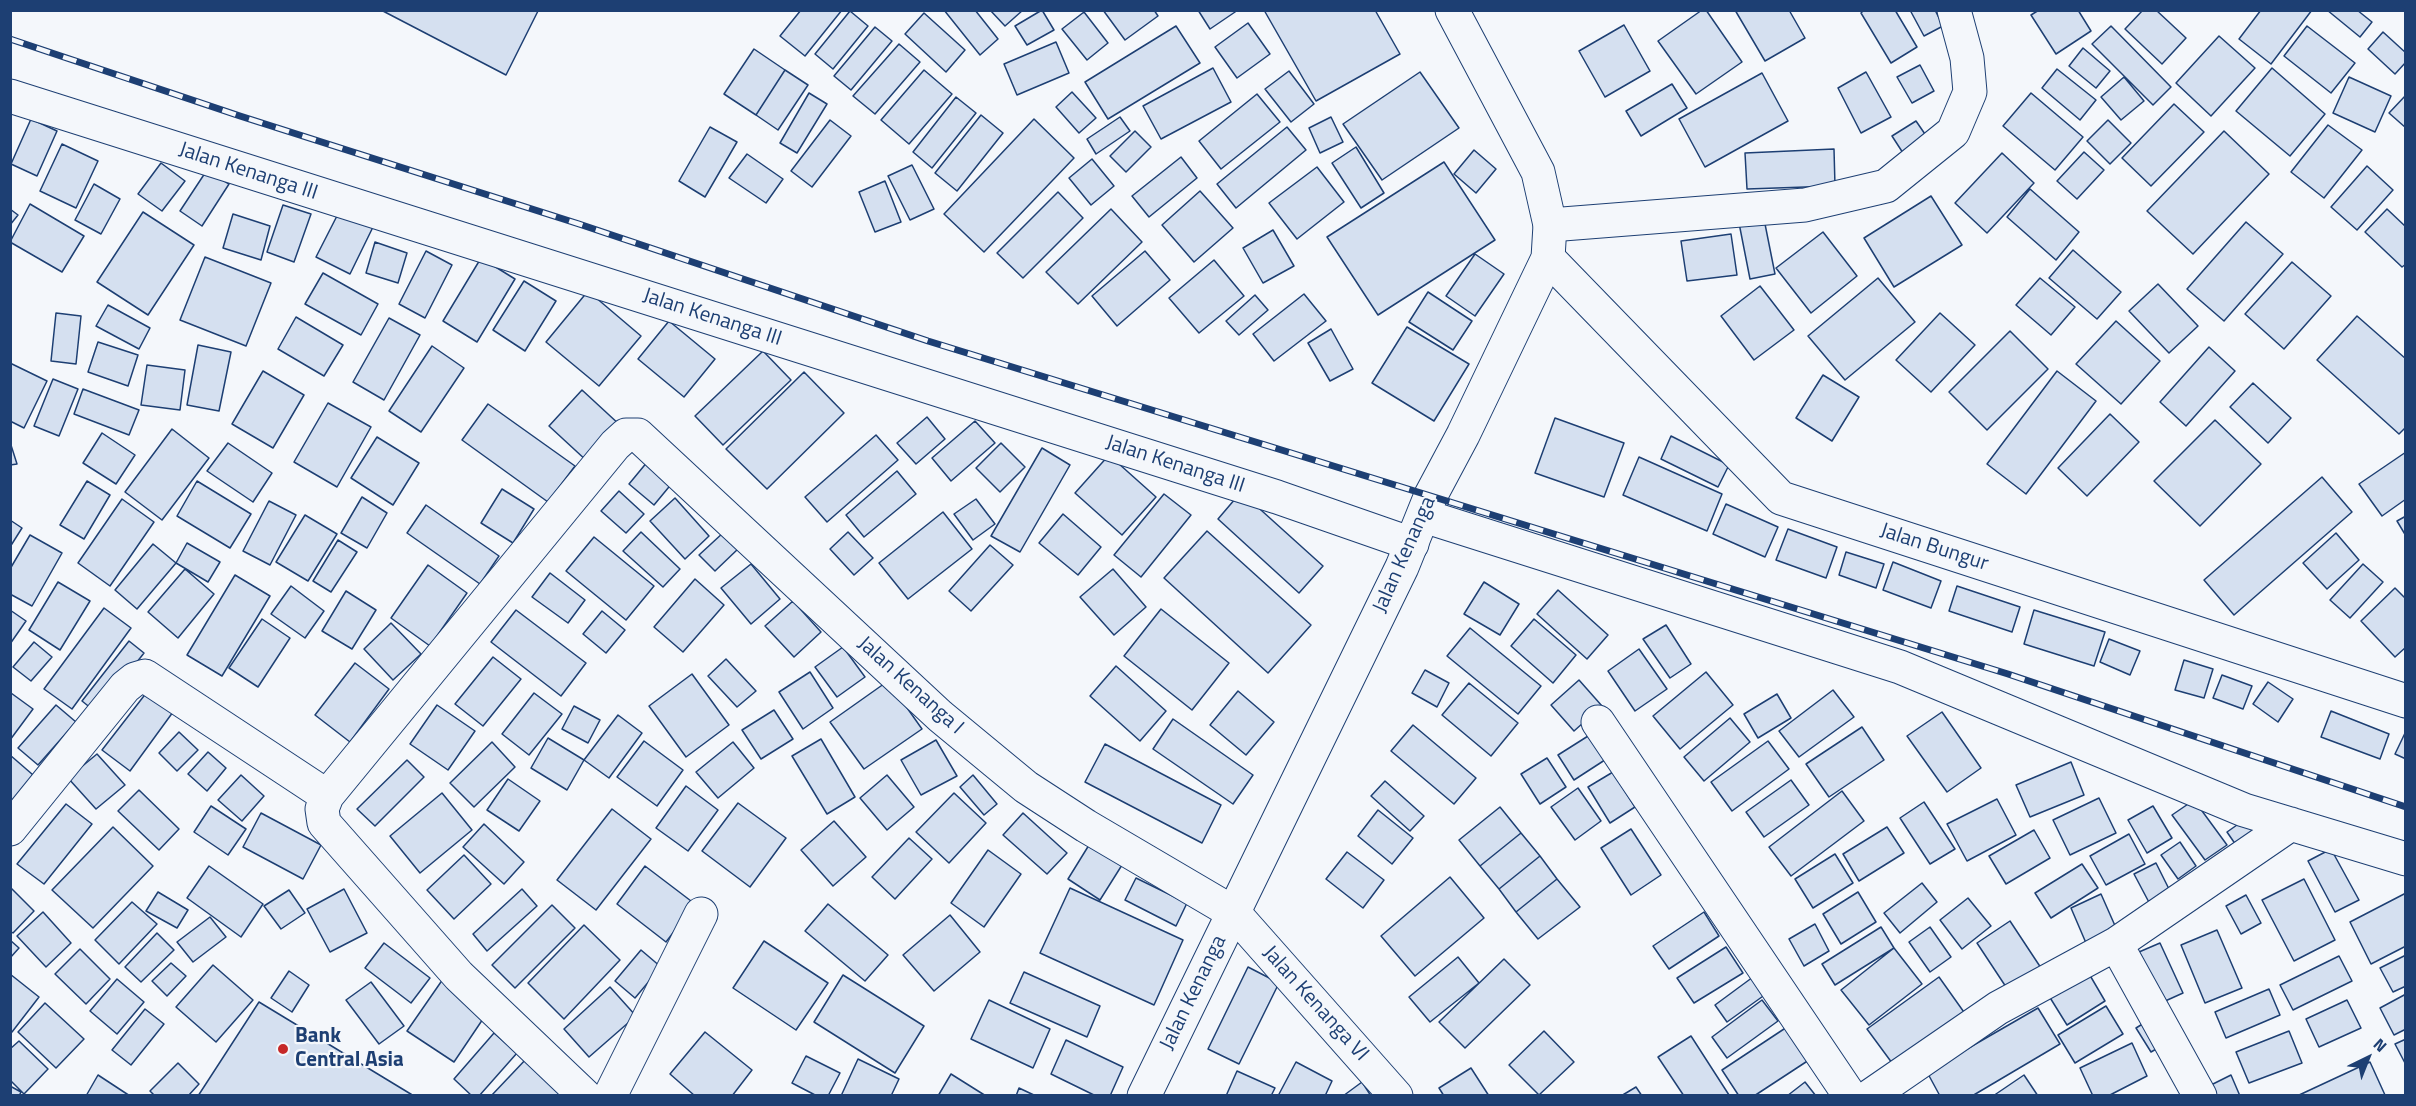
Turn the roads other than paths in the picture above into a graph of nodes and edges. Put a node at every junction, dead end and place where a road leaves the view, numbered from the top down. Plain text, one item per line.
1 (1452, 10) edge
2 (1954, 10) edge
3 (10, 96) edge
4 (1550, 225) junction
5 (1548, 258) junction
6 (1418, 530) junction
7 (2406, 701) edge
8 (1598, 722) dead end
9 (327, 796) junction
10 (2291, 825) junction
11 (10, 829) edge
12 (2406, 859) edge
13 (1234, 913) junction
14 (701, 914) dead end
15 (2116, 944) junction
16 (585, 1095) edge
17 (610, 1095) edge
18 (1144, 1095) edge
19 (1396, 1095) edge
20 (1850, 1095) edge
21 (1870, 1095) edge
22 (2200, 1095) edge

1 - 4 street, Jalan Kenanga
2 - 4 street
3 - 6 street, Jalan Kenanga III
4 - 5 street, Jalan Kenanga
5 - 6 street, Jalan Kenanga
5 - 7 street, Jalan Bungur
6 - 10 street, Jalan Kenanga III
6 - 13 street, Jalan Kenanga
8 - 20 street
9 - 11 street
9 - 13 street, Jalan Kenanga I
9 - 16 street
10 - 12 street, Jalan Kenanga III
10 - 15 street
13 - 18 street, Jalan Kenanga
13 - 19 street, Jalan Kenanga VI
14 - 17 street
15 - 21 street
15 - 22 street

